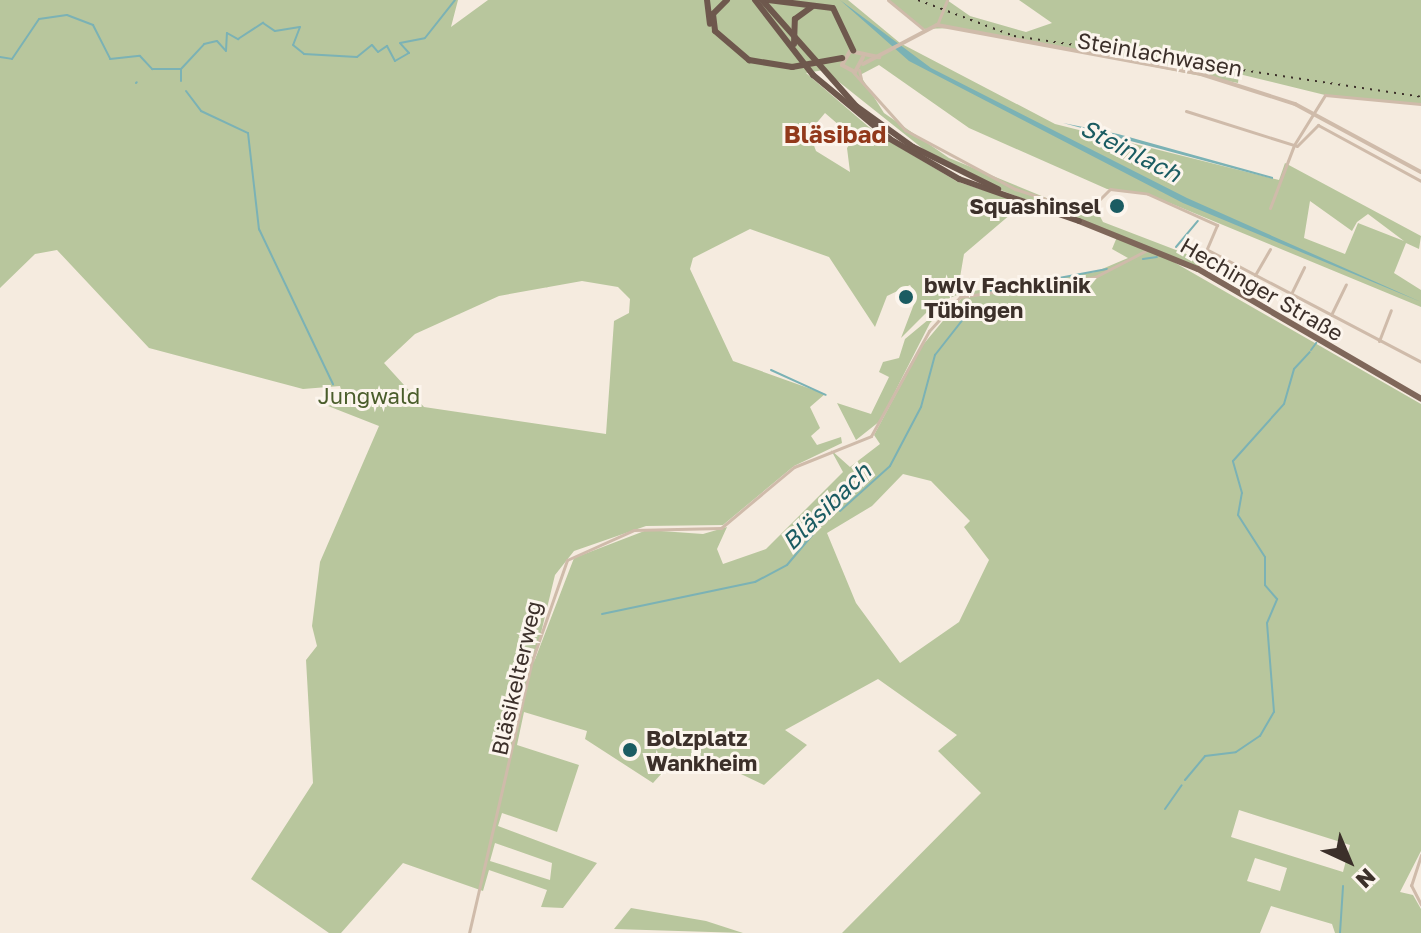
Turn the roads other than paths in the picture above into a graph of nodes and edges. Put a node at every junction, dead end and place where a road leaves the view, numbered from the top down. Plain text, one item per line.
1 (707, 0) edge
2 (727, 0) edge
3 (747, 0) edge
4 (755, 0) edge
5 (762, 0) edge
6 (768, 0) edge
7 (888, 0) edge
8 (947, 0) edge
9 (937, 25) junction
10 (923, 29) junction
11 (781, 37) junction
12 (794, 44) junction
13 (850, 51) junction
14 (886, 54) junction
15 (863, 57) junction
16 (804, 60) junction
17 (842, 62) junction
18 (863, 64) junction
19 (859, 70) junction
20 (853, 72) junction
21 (861, 83) junction
22 (1421, 104) edge
23 (1186, 111) dead end
24 (1311, 112) junction
25 (1294, 145) junction
26 (1421, 172) edge
27 (1421, 181) edge
28 (1270, 208) dead end
29 (1079, 221) joint
30 (1149, 247) junction
31 (1270, 249) dead end
32 (1208, 250) junction
33 (1202, 260) dead end
34 (1304, 267) dead end
35 (1255, 275) junction
36 (1346, 284) dead end
37 (1291, 294) junction
38 (1391, 310) dead end
39 (1331, 315) junction
40 (1379, 341) junction
41 (1421, 362) edge
42 (1421, 399) edge
43 (1421, 858) edge
44 (1421, 905) edge
45 (469, 933) edge

1 - 17 highway
2 - 17 highway
3 - 11 highway
4 - 11 highway
5 - 12 highway
6 - 13 highway
7 - 10 street
8 - 9 street
9 - 10 street, Steinlachwasen
9 - 24 street, Steinlachwasen
10 - 14 street, Steinlachwasen
11 - 16 highway
12 - 13 highway
12 - 16 highway
13 - 15 street
13 - 17 street
14 - 15 street
14 - 18 street, Steinlachwasen
15 - 18 street
16 - 29 highway
17 - 20 street
18 - 19 street
19 - 20 street
19 - 21 street
20 - 21 street
21 - 32 street
22 - 24 street
23 - 25 street
24 - 25 street
24 - 26 street, Steinlachwasen
25 - 27 street
25 - 28 street
29 - 30 main road, Hechinger Straße
30 - 42 main road, Hechinger Straße
30 - 45 street, Bläsikelterweg
31 - 35 street
32 - 33 street
32 - 35 street
34 - 37 street
35 - 37 street
36 - 39 street
37 - 39 street
38 - 40 street
39 - 40 street
40 - 41 street
43 - 44 street

